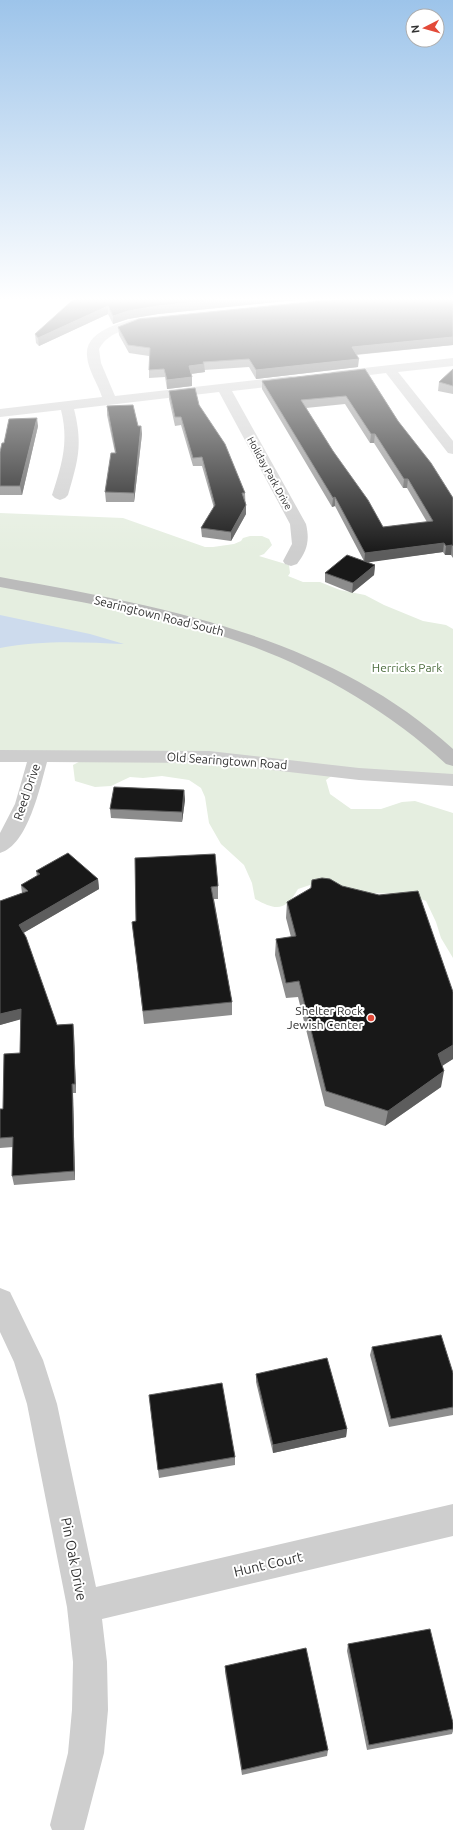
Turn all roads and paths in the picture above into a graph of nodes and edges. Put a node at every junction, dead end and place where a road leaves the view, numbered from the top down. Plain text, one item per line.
1 (104, 383) edge
2 (255, 383) edge
3 (400, 383) edge
4 (222, 387) junction
5 (110, 401) junction
6 (67, 406) junction
7 (0, 413) edge
8 (453, 450) edge
9 (60, 496) dead end
10 (291, 561) dead end
11 (0, 582) edge
12 (0, 756) edge
13 (39, 756) junction
14 (453, 760) edge
15 (453, 780) edge
16 (0, 846) edge
17 (0, 1301) edge
18 (453, 1520) edge
19 (84, 1607) junction
20 (68, 1825) dead end

1 - 5 street
2 - 4 street
3 - 8 street
4 - 5 street
4 - 10 street, Holiday Park Drive
5 - 6 street
6 - 7 street
6 - 9 street
11 - 14 main road, Searingtown Road South
12 - 13 street, Old Searingtown Road
13 - 15 street, Old Searingtown Road
13 - 16 street, Reed Drive
17 - 19 street, Pin Oak Drive
18 - 19 street, Hunt Court
19 - 20 street, Pin Oak Drive

